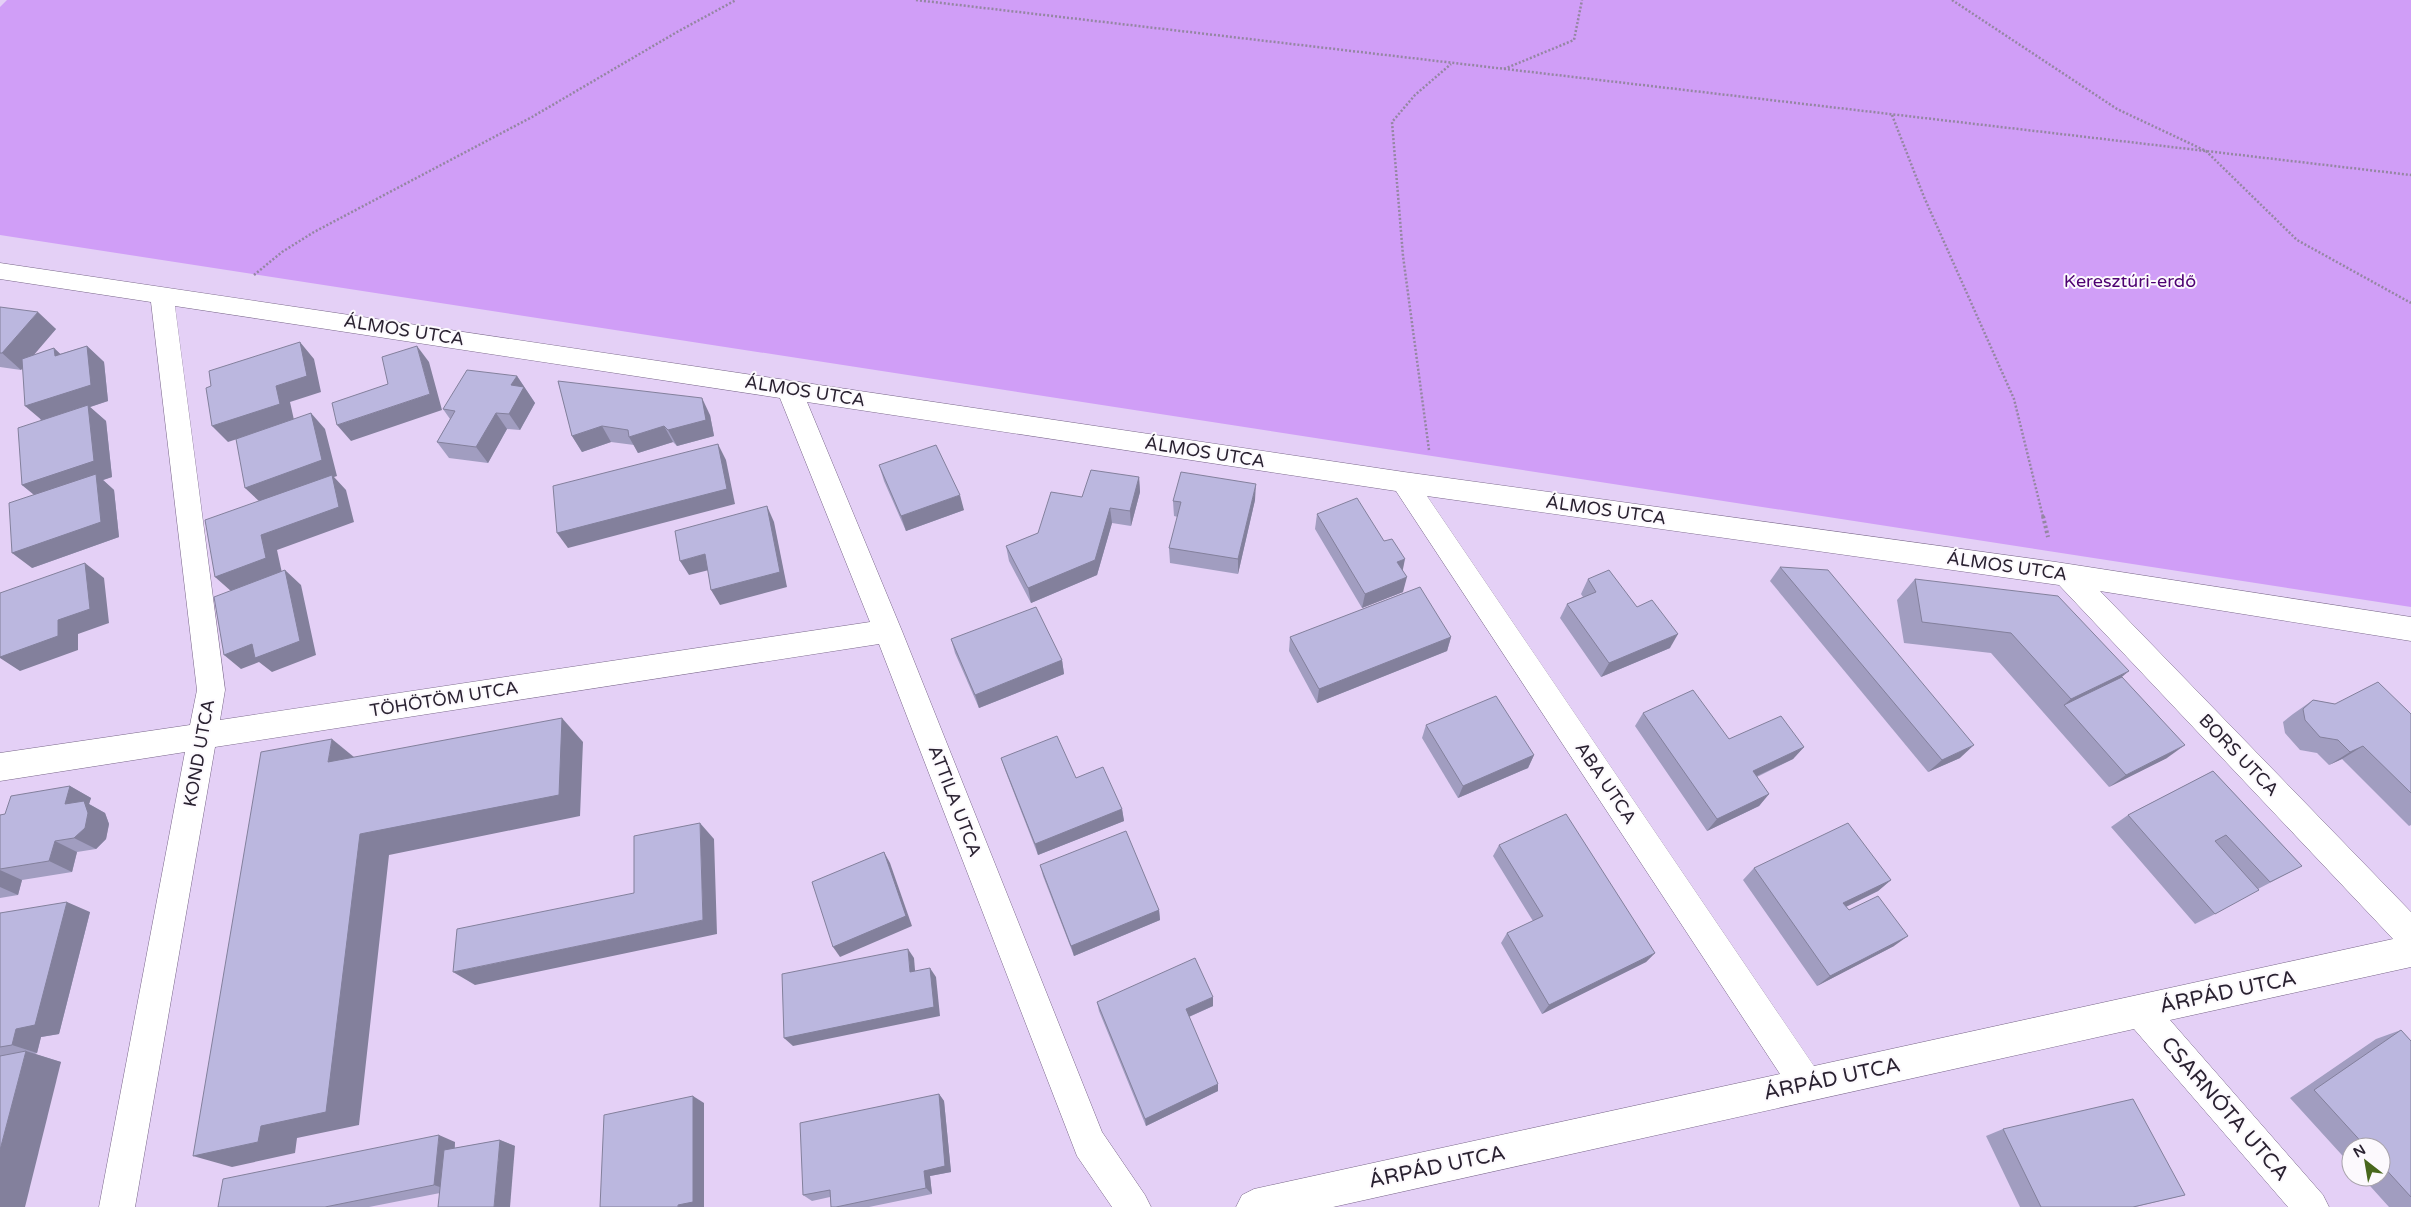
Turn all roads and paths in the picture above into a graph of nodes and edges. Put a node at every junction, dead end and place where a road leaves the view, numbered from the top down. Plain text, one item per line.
1 (736, 0) edge
2 (916, 0) edge
3 (1582, 0) edge
4 (1952, 0) edge
5 (1452, 63) junction
6 (1504, 69) junction
7 (1892, 115) junction
8 (2206, 151) junction
9 (2411, 175) edge
10 (0, 271) edge
11 (162, 296) junction
12 (225, 303) junction
13 (2411, 304) edge
14 (789, 389) junction
15 (1404, 482) junction
16 (1434, 486) junction
17 (2061, 574) junction
18 (2411, 629) edge
19 (888, 631) junction
20 (202, 736) junction
21 (0, 767) edge
22 (2411, 936) edge
23 (2411, 951) edge
24 (2140, 1011) junction
25 (1807, 1085) junction
26 (117, 1207) edge
27 (1133, 1207) edge
28 (1254, 1207) edge
29 (2311, 1207) edge

1 - 12 path
2 - 5 path
3 - 6 path
4 - 8 path
5 - 6 path
5 - 16 path
6 - 7 path
7 - 8 path
7 - 17 path
8 - 9 path
8 - 13 path
10 - 11 street, ÁLMOS UTCA
11 - 12 street, ÁLMOS UTCA
11 - 20 street, KOND UTCA
12 - 14 street, ÁLMOS UTCA
14 - 15 street, ÁLMOS UTCA
14 - 19 street, ATTILA UTCA
15 - 16 street, ÁLMOS UTCA
15 - 25 street, ABA UTCA
16 - 17 street, ÁLMOS UTCA
17 - 18 street, ÁLMOS UTCA
17 - 22 street, BORS UTCA
19 - 20 street, TÖHÖTÖM UTCA
19 - 27 street, ATTILA UTCA
20 - 21 street, TÖHÖTÖM UTCA
20 - 26 street, KOND UTCA
23 - 24 street, ÁRPÁD UTCA
24 - 25 street, ÁRPÁD UTCA
24 - 29 street, CSARNÓTA UTCA
25 - 28 street, ÁRPÁD UTCA

